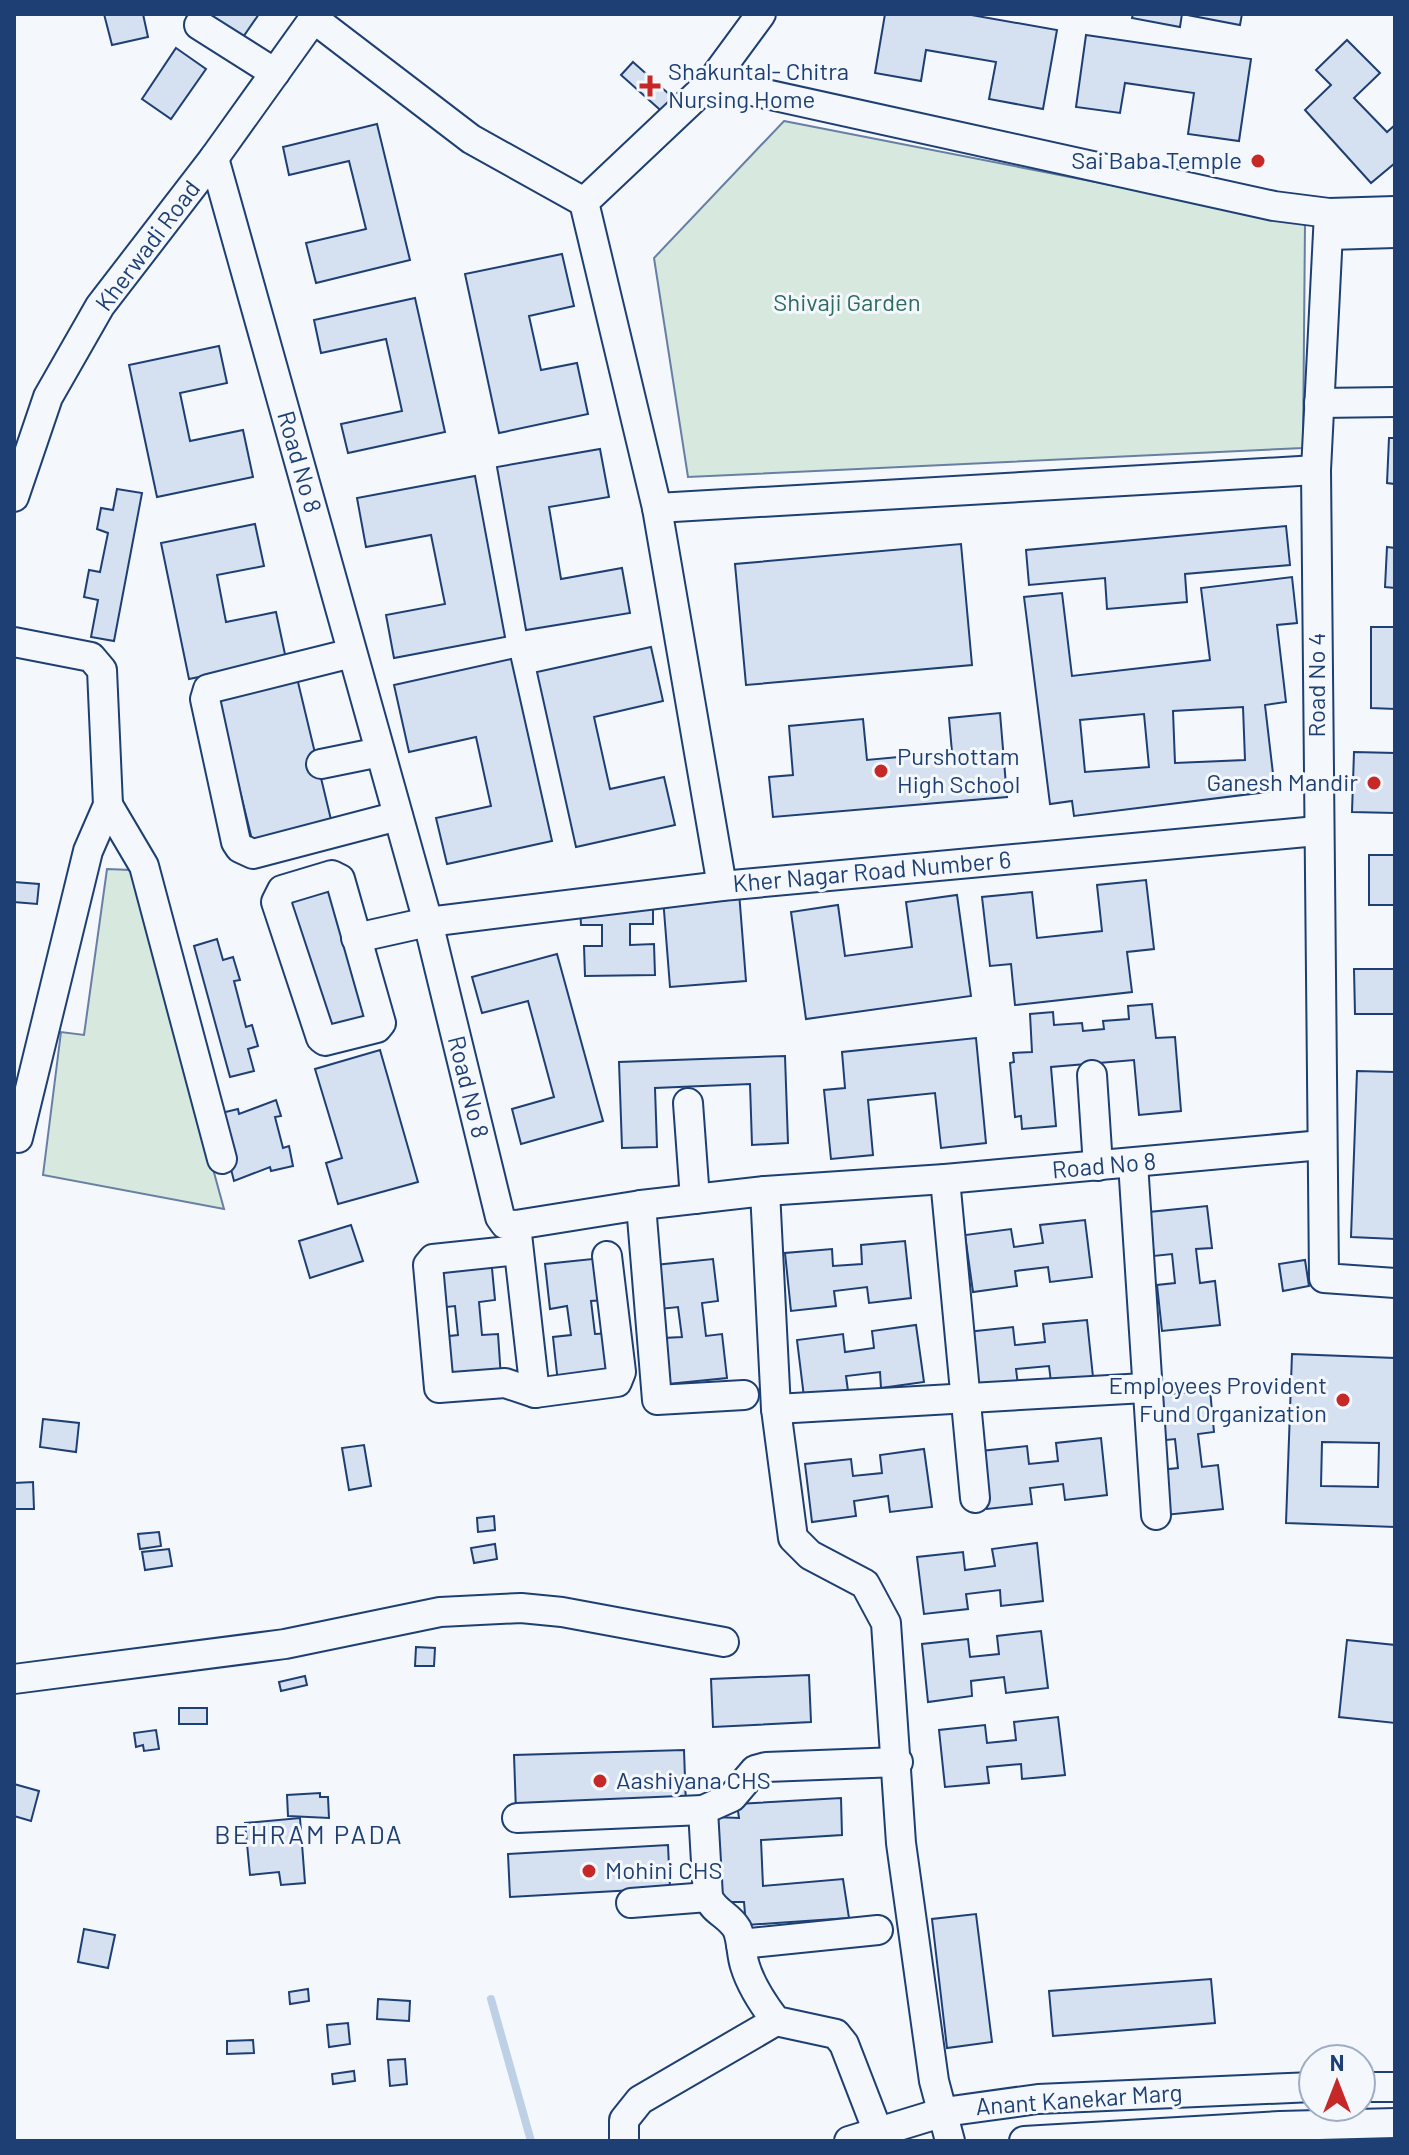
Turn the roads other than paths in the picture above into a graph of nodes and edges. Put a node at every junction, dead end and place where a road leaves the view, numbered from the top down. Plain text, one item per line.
1 (761, 14) edge
2 (316, 16) edge
3 (201, 18) edge
4 (275, 73) junction
5 (711, 82) junction
6 (214, 158) junction
7 (584, 202) junction
8 (1395, 211) edge
9 (1329, 224) junction
10 (1395, 233) edge
11 (1395, 402) edge
12 (1319, 403) junction
13 (1316, 470) junction
14 (14, 497) edge
15 (657, 508) junction
16 (14, 642) edge
17 (352, 653) junction
18 (380, 752) junction
19 (321, 764) dead end
20 (108, 805) junction
21 (398, 816) junction
22 (1317, 831) junction
23 (722, 886) junction
24 (428, 922) junction
25 (356, 938) junction
26 (1092, 1075) dead end
27 (688, 1103) dead end
28 (18, 1138) dead end
29 (1322, 1145) junction
30 (222, 1159) dead end
31 (1133, 1163) junction
32 (1098, 1166) junction
33 (945, 1179) junction
34 (765, 1191) junction
35 (695, 1199) junction
36 (641, 1205) junction
37 (517, 1238) junction
38 (607, 1256) dead end
39 (1395, 1283) edge
40 (1145, 1388) junction
41 (535, 1393) junction
42 (744, 1395) dead end
43 (966, 1398) junction
44 (776, 1409) junction
45 (975, 1498) dead end
46 (1156, 1515) dead end
47 (724, 1642) dead end
48 (14, 1679) edge
49 (898, 1762) junction
50 (703, 1810) junction
51 (517, 1818) dead end
52 (708, 1897) junction
53 (631, 1903) dead end
54 (878, 1930) dead end
55 (741, 1944) junction
56 (776, 2021) junction
57 (1297, 2088) edge
58 (944, 2112) junction
59 (1395, 2123) edge
60 (878, 2132) junction
61 (1062, 2139) edge
62 (624, 2141) edge
63 (849, 2141) edge
64 (950, 2141) edge
65 (1024, 2141) edge

1 - 5 street
2 - 4 street, Kherwadi Road
2 - 7 street
3 - 4 street
4 - 6 street, Kherwadi Road
5 - 7 street
5 - 9 street
6 - 14 street, Kherwadi Road
6 - 17 street, Road No 8
7 - 15 street
8 - 9 street
9 - 10 street
9 - 12 street, Road No 4
11 - 12 street
12 - 13 street, Road No 4
13 - 15 street
13 - 22 street, Road No 4
15 - 23 street
16 - 20 street
17 - 18 street, Road No 8
17 - 21 street
18 - 19 street
18 - 21 street, Road No 8
20 - 28 street
20 - 30 street
21 - 24 street, Road No 8
22 - 23 street, Kher Nagar Road Number 6
22 - 29 street, Road No 4
23 - 24 street, Kher Nagar Road Number 6
24 - 25 street, Kher Nagar Road Number 6
24 - 37 street, Road No 8
25 - 25 street
26 - 32 street
27 - 35 street
29 - 31 street, Road No 8
29 - 39 street, Road No 4
31 - 32 street, Road No 8
31 - 40 street
32 - 33 street, Road No 8
33 - 34 street, Road No 8
33 - 43 street
34 - 35 street, Road No 8
34 - 44 street
35 - 36 street, Road No 8
36 - 37 street, Road No 8
36 - 42 street
37 - 41 street
37 - 41 street
38 - 41 street
40 - 43 street
40 - 46 street
43 - 44 street
43 - 45 street
44 - 49 street
47 - 48 street
49 - 50 street
49 - 58 street
50 - 51 street
50 - 52 street
52 - 53 street
52 - 55 street
54 - 55 street
55 - 56 street
56 - 60 street
56 - 62 street
57 - 58 street, Anant Kanekar Marg
58 - 60 street, Anant Kanekar Marg
58 - 64 street
59 - 61 street, Anant Kanekar Marg
60 - 63 street, Anant Kanekar Marg
61 - 65 street, Anant Kanekar Marg

